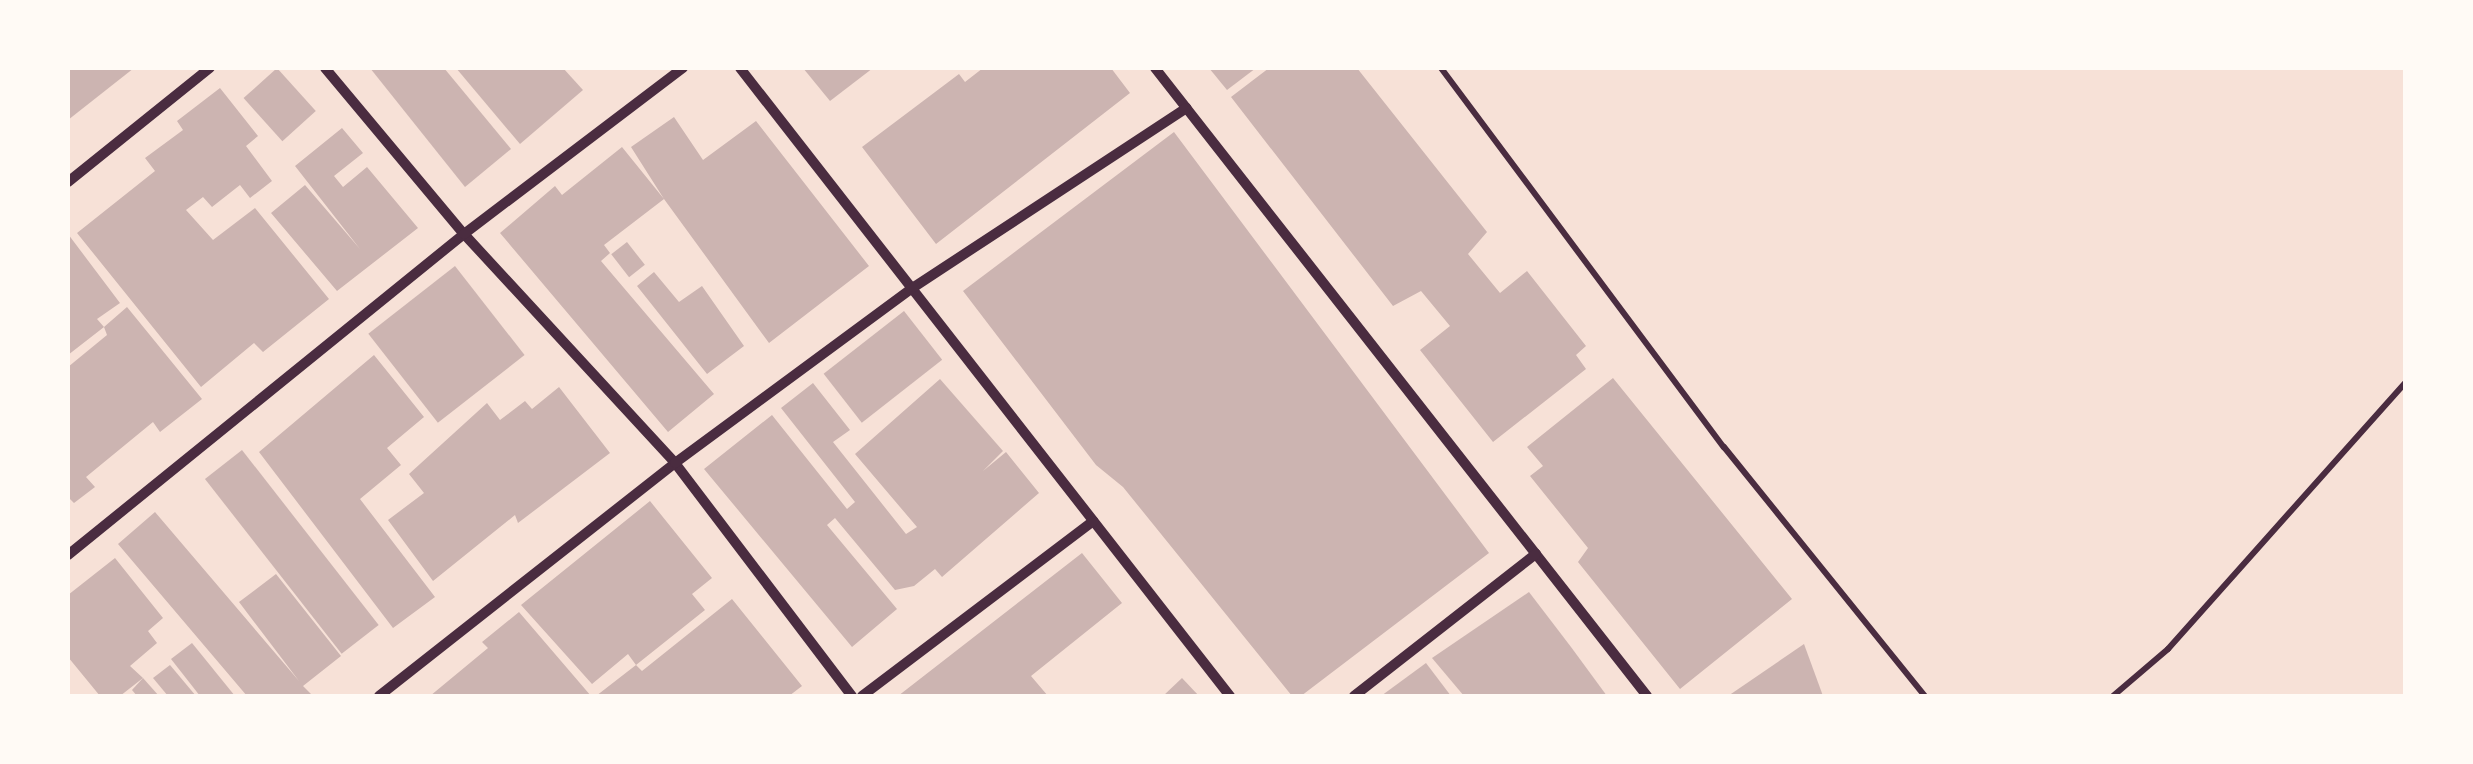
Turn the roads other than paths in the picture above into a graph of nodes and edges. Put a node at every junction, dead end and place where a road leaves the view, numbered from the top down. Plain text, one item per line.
1 (210, 68) edge
2 (326, 68) edge
3 (683, 68) edge
4 (740, 68) edge
5 (1155, 68) edge
6 (1186, 108) junction
7 (68, 182) edge
8 (464, 234) junction
9 (914, 287) junction
10 (675, 463) junction
11 (1094, 520) junction
12 (1536, 554) junction
13 (68, 555) edge
14 (379, 696) edge
15 (852, 696) edge
16 (862, 696) edge
17 (1230, 696) edge
18 (1354, 696) edge
19 (1647, 696) edge

1 - 7 street
2 - 8 street
3 - 8 street
4 - 9 street
5 - 6 street
6 - 9 street
6 - 12 street
8 - 10 street
8 - 13 street
9 - 10 street
9 - 11 street
10 - 14 street
10 - 15 street
11 - 16 street
11 - 17 street
12 - 18 street
12 - 19 street

